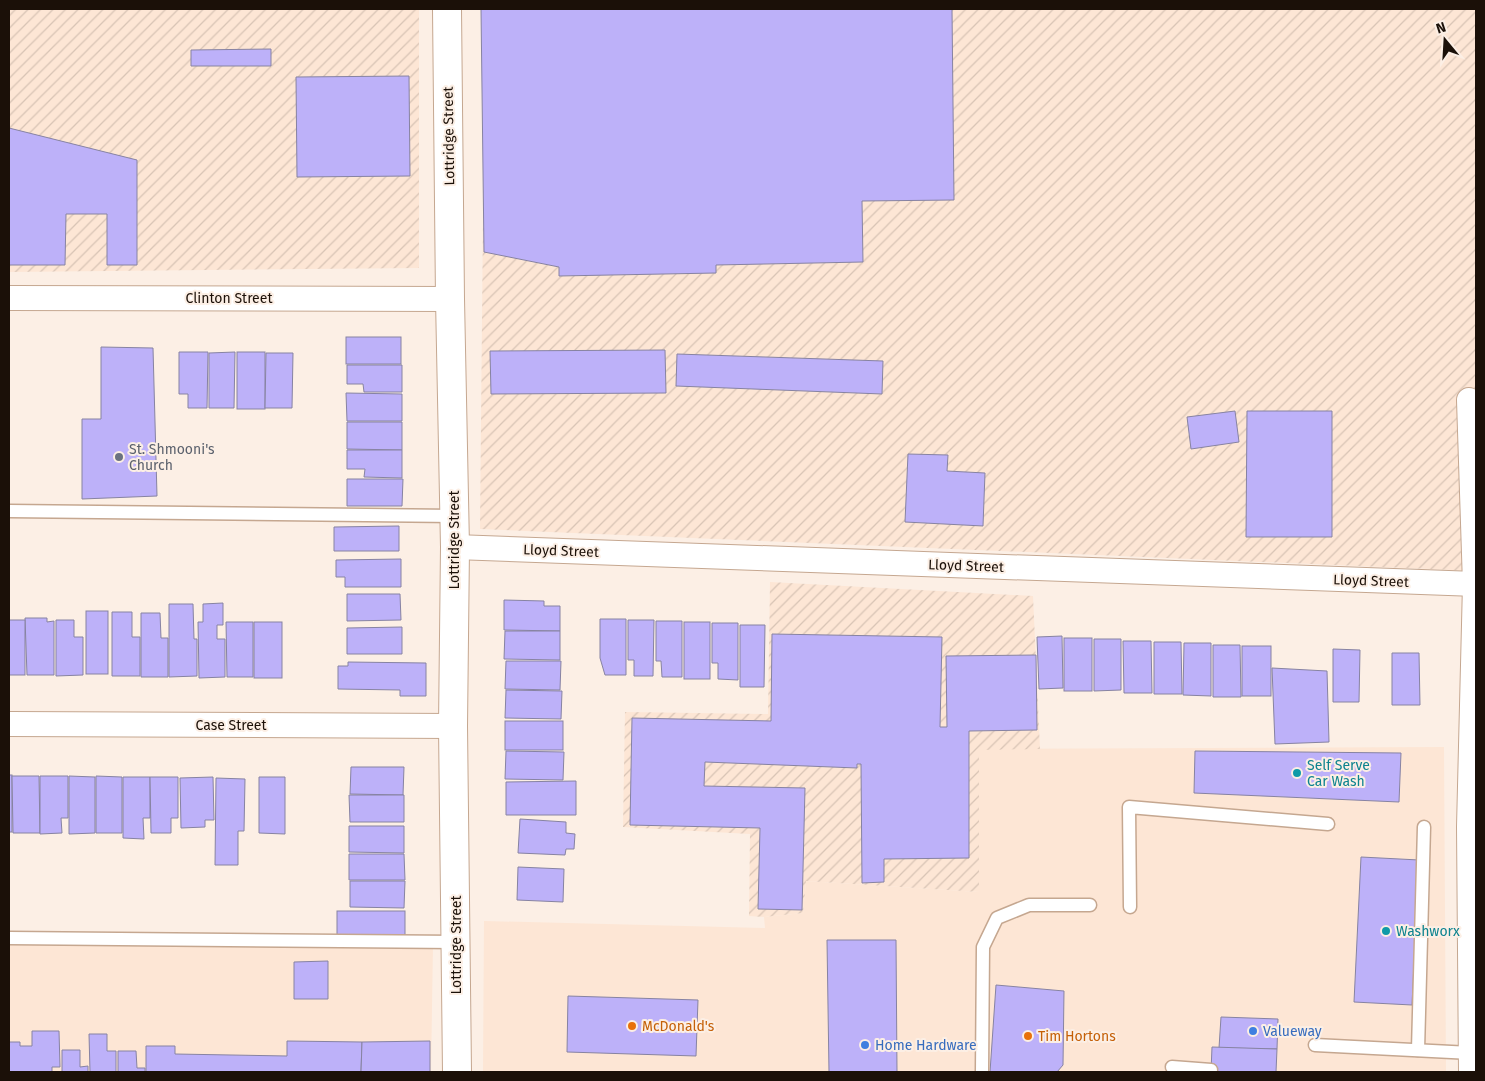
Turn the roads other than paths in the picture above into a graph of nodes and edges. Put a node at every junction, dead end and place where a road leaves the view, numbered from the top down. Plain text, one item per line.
1 (447, 9) edge
2 (9, 298) edge
3 (450, 299) junction
4 (1469, 400) dead end
5 (9, 511) edge
6 (455, 516) junction
7 (456, 547) junction
8 (1475, 584) edge
9 (9, 724) edge
10 (453, 726) junction
11 (1328, 824) dead end
12 (1424, 826) dead end
13 (1090, 905) dead end
14 (1130, 907) dead end
15 (9, 938) edge
16 (457, 942) junction
17 (1315, 1045) dead end
18 (1418, 1050) junction
19 (1471, 1063) edge
20 (1172, 1067) dead end
21 (1211, 1070) dead end
22 (457, 1072) edge
23 (982, 1072) edge

1 - 3 street, Lottridge Street
2 - 3 street, Clinton Street
3 - 6 street, Lottridge Street
4 - 8 street
5 - 6 lane
6 - 7 street, Lottridge Street
7 - 8 street, Lloyd Street
7 - 10 street, Lottridge Street
8 - 19 street
9 - 10 street, Case Street
10 - 16 street, Lottridge Street
11 - 14 lane
12 - 18 lane
13 - 23 lane
15 - 16 lane
16 - 22 street, Lottridge Street
17 - 18 lane
18 - 19 lane
20 - 21 lane

